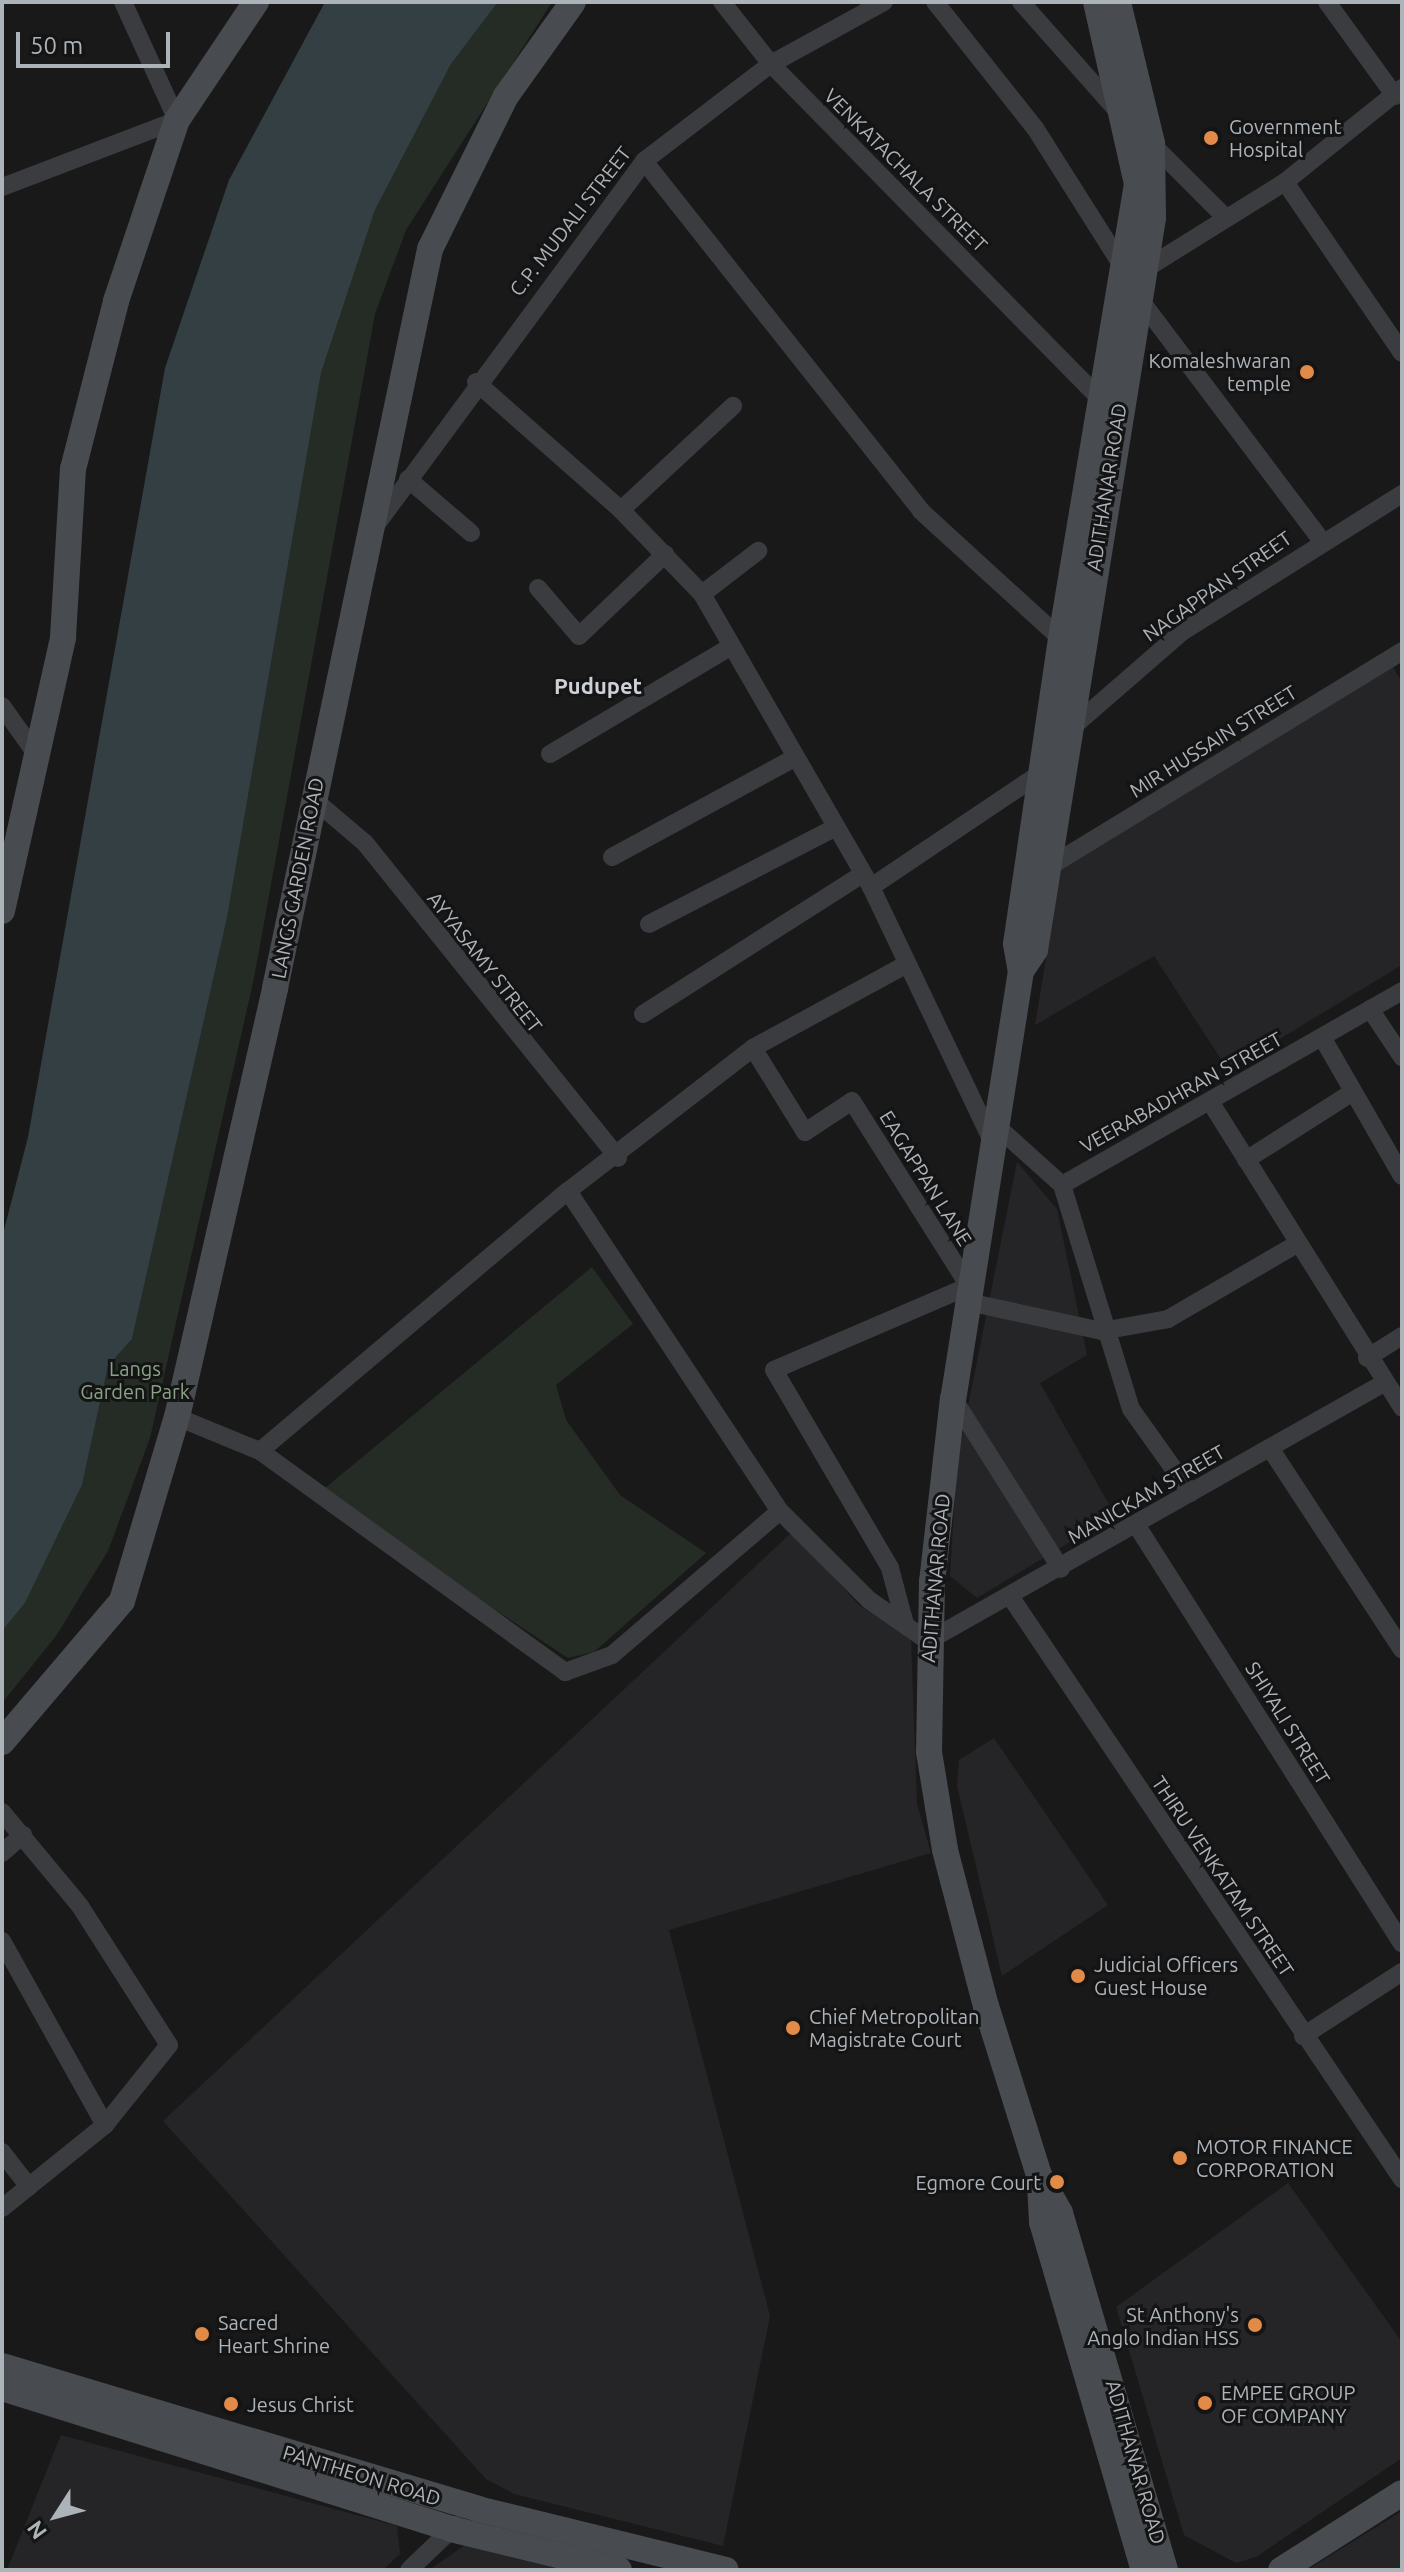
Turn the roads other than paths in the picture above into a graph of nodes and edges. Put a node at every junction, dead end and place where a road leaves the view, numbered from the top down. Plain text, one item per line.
1 (123, 2) edge
2 (256, 2) edge
3 (573, 2) edge
4 (722, 2) edge
5 (884, 2) edge
6 (935, 2) edge
7 (1021, 2) edge
8 (1096, 2) edge
9 (1118, 2) edge
10 (1327, 2) edge
11 (771, 64) junction
12 (1398, 92) edge
13 (177, 120) junction
14 (1128, 123) junction
15 (1152, 143) junction
16 (644, 161) junction
17 (1285, 182) junction
18 (2, 187) edge
19 (1224, 216) junction
20 (1135, 279) junction
21 (1402, 353) edge
22 (476, 382) junction
23 (1099, 398) junction
24 (733, 406) dead end
25 (408, 479) junction
26 (1402, 494) edge
27 (621, 510) junction
28 (471, 533) dead end
29 (1321, 540) junction
30 (363, 544) junction
31 (758, 551) dead end
32 (665, 554) junction
33 (538, 588) dead end
34 (702, 594) junction
35 (1061, 639) junction
36 (730, 647) junction
37 (1402, 651) edge
38 (2, 706) edge
39 (1068, 731) junction
40 (550, 754) dead end
41 (796, 757) junction
42 (39, 758) junction
43 (1042, 772) junction
44 (312, 798) junction
45 (836, 827) junction
46 (612, 857) dead end
47 (8, 862) edge
48 (1047, 868) junction
49 (867, 881) junction
50 (2, 911) edge
51 (649, 924) dead end
52 (907, 964) junction
53 (1021, 971) junction
54 (1402, 991) edge
55 (1370, 1009) junction
56 (643, 1014) dead end
57 (1322, 1037) junction
58 (753, 1048) junction
59 (1402, 1057) edge
60 (1351, 1093) junction
61 (1211, 1103) junction
62 (992, 1131) junction
63 (618, 1158) junction
64 (1246, 1160) junction
65 (1402, 1176) edge
66 (1062, 1185) junction
67 (568, 1191) junction
68 (1297, 1244) junction
69 (968, 1294) junction
70 (1102, 1331) junction
71 (1402, 1336) edge
72 (1367, 1358) junction
73 (1392, 1385) edge
74 (953, 1398) junction
75 (1402, 1408) edge
76 (177, 1417) junction
77 (1270, 1448) junction
78 (260, 1451) junction
79 (1191, 1493) junction
80 (780, 1511) junction
81 (1137, 1526) junction
82 (1061, 1569) junction
83 (1010, 1596) junction
84 (905, 1624) junction
85 (928, 1641) junction
86 (1402, 1650) edge
87 (2, 1742) edge
88 (2, 1812) edge
89 (23, 1835) junction
90 (2, 1853) edge
91 (2, 1941) edge
92 (1402, 1943) edge
93 (1402, 1972) edge
94 (1303, 2036) junction
95 (105, 2125) junction
96 (2, 2152) edge
97 (1039, 2175) junction
98 (1402, 2179) edge
99 (29, 2187) junction
100 (2, 2208) edge
101 (2, 2366) edge
102 (2, 2388) edge
103 (1402, 2493) edge
104 (478, 2509) junction
105 (451, 2529) junction
106 (690, 2566) edge
107 (409, 2570) edge
108 (619, 2570) edge
109 (726, 2570) edge
110 (1144, 2570) edge
111 (1165, 2570) edge
112 (1281, 2570) edge

1 - 13 street
2 - 13 main road
3 - 30 main road, LANGS GARDEN ROAD
4 - 11 street, VENKATACHALA STREET
5 - 11 street, C.P. MUDALI STREET
6 - 20 street
7 - 14 street
8 - 14 main road, ADITHANAR ROAD
9 - 15 main road, ADITHANAR ROAD
10 - 12 street
11 - 16 street, C.P. MUDALI STREET
11 - 23 street, VENKATACHALA STREET
12 - 17 street
13 - 18 street
13 - 42 main road
14 - 15 street
14 - 20 main road, ADITHANAR ROAD
15 - 19 street
15 - 20 main road, ADITHANAR ROAD
16 - 22 street, C.P. MUDALI STREET
16 - 35 street
17 - 19 street
17 - 21 street
19 - 20 street
20 - 23 main road, ADITHANAR ROAD
20 - 29 street
20 - 39 main road, ADITHANAR ROAD
22 - 25 street, C.P. MUDALI STREET
22 - 27 street
23 - 35 main road, ADITHANAR ROAD
24 - 27 street
25 - 28 street
25 - 30 street, C.P. MUDALI STREET
26 - 29 street, NAGAPPAN STREET
27 - 32 street
29 - 39 street, NAGAPPAN STREET
30 - 44 main road, LANGS GARDEN ROAD
31 - 34 street
32 - 33 street
32 - 34 street
34 - 36 street
35 - 43 main road, ADITHANAR ROAD
36 - 40 street
36 - 41 street
37 - 48 street, MIR HUSSAIN STREET
38 - 42 street
39 - 48 main road, ADITHANAR ROAD
41 - 45 street
41 - 46 street
42 - 47 main road
43 - 49 street
43 - 53 main road, ADITHANAR ROAD
44 - 63 street, AYYASAMY STREET
44 - 76 main road, LANGS GARDEN ROAD
45 - 49 street
45 - 51 street
47 - 50 main road
48 - 53 main road, ADITHANAR ROAD
49 - 52 street
49 - 56 street
52 - 58 street
52 - 62 street
53 - 62 main road, ADITHANAR ROAD
54 - 55 street, VEERABADHRAN STREET
55 - 57 street, VEERABADHRAN STREET
55 - 59 street
57 - 60 street
57 - 61 street, VEERABADHRAN STREET
58 - 63 street
58 - 69 street, EAGAPPAN LANE
60 - 64 street
60 - 65 street
61 - 64 street
61 - 66 street, VEERABADHRAN STREET
62 - 66 street
62 - 69 main road, ADITHANAR ROAD
63 - 67 street
64 - 68 street
66 - 70 street
67 - 78 street
67 - 80 street
68 - 70 street
68 - 72 street
69 - 70 street
69 - 74 main road, ADITHANAR ROAD
69 - 84 street
70 - 79 street
71 - 72 street
72 - 73 street
73 - 75 street
73 - 77 street, MANICKAM STREET
74 - 82 street
74 - 85 main road, ADITHANAR ROAD
76 - 78 street
76 - 87 main road, LANGS GARDEN ROAD
77 - 79 street, MANICKAM STREET
77 - 86 street
78 - 80 street
79 - 81 street, MANICKAM STREET
80 - 84 street
81 - 82 street, MANICKAM STREET
81 - 92 street, SHIYALI STREET
82 - 83 street, MANICKAM STREET
83 - 85 street, MANICKAM STREET
83 - 94 street, THIRU VENKATAM STREET
84 - 85 street
85 - 97 main road, ADITHANAR ROAD
88 - 89 street
89 - 90 street
89 - 95 street
91 - 95 street
93 - 94 street
94 - 98 street, THIRU VENKATAM STREET
95 - 99 street
96 - 99 street
97 - 110 main road, ADITHANAR ROAD
97 - 111 main road, ADITHANAR ROAD
99 - 100 street
101 - 104 main road, PANTHEON ROAD
102 - 105 main road, PANTHEON ROAD
103 - 112 main road
104 - 105 street
104 - 106 main road, PANTHEON ROAD
105 - 107 street
105 - 108 main road, PANTHEON ROAD
106 - 109 main road, PANTHEON ROAD

